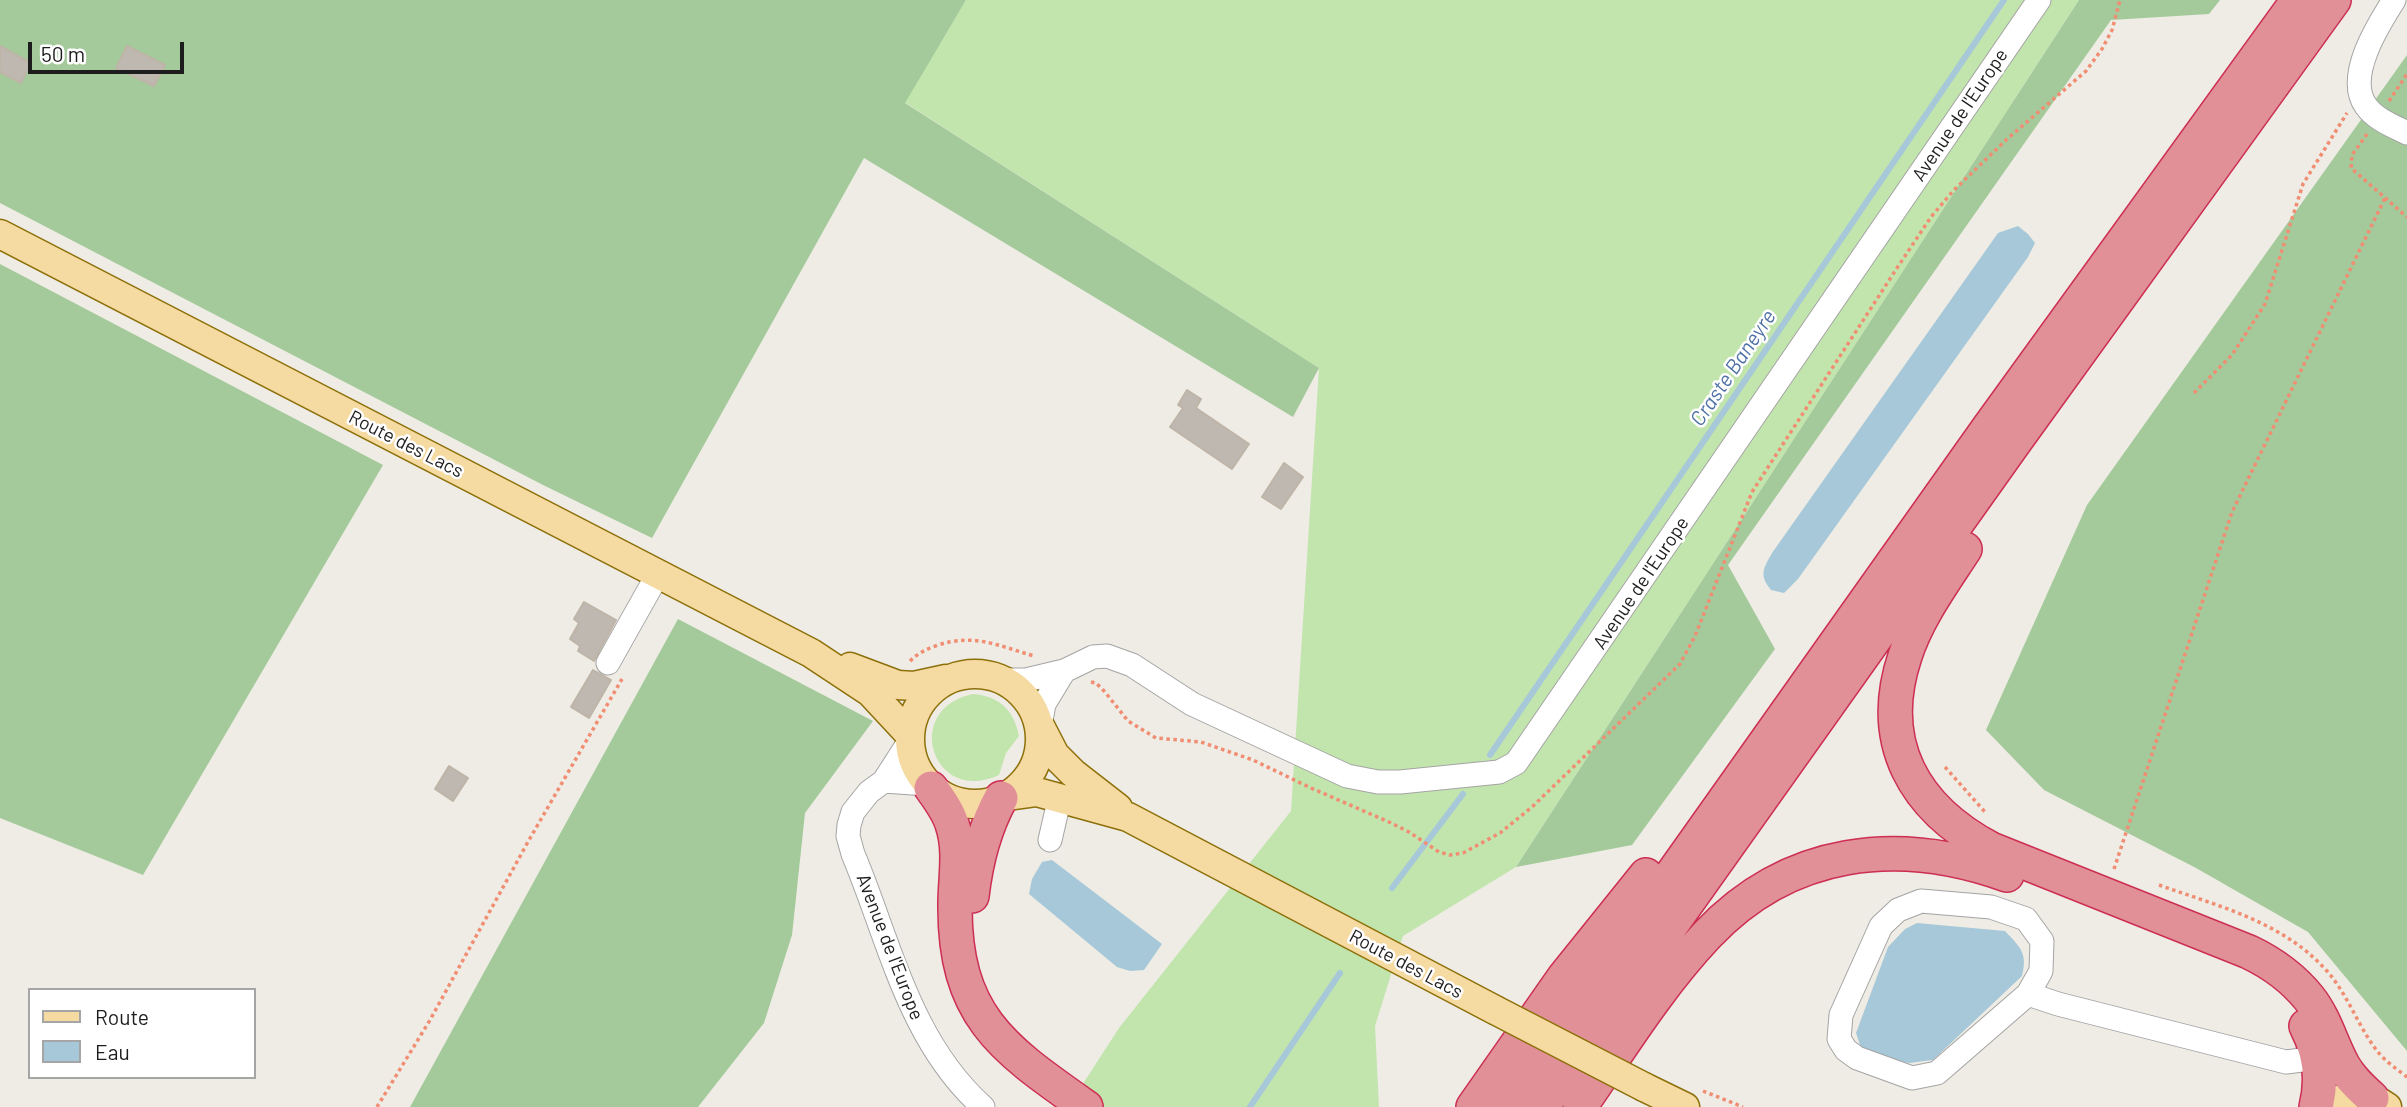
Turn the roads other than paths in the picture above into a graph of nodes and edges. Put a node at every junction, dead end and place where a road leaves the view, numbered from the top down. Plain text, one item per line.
1 (2039, 0) edge
2 (2298, 0) edge
3 (2334, 0) edge
4 (2394, 0) edge
5 (2407, 133) edge
6 (2205, 182) junction
7 (0, 234) edge
8 (658, 574) junction
9 (811, 653) junction
10 (615, 671) road end
11 (1073, 675) junction
12 (948, 679) junction
13 (1004, 680) junction
14 (1040, 726) junction
15 (910, 739) junction
16 (1766, 740) junction
17 (884, 781) junction
18 (929, 786) junction
19 (1005, 797) junction
20 (1059, 797) junction
21 (1128, 817) junction
22 (1050, 840) dead end
23 (2028, 993) junction
24 (2318, 1058) junction
25 (2379, 1103) edge
26 (983, 1107) edge
27 (1086, 1107) edge
28 (1113, 1107) edge
29 (1472, 1107) edge
30 (1507, 1107) edge
31 (1542, 1107) edge
32 (1580, 1107) edge
33 (1685, 1107) edge
34 (2316, 1107) edge
35 (2324, 1107) edge

1 - 11 street, Avenue de l'Europe
2 - 16 highway
3 - 6 highway
4 - 5 street
6 - 25 highway
6 - 31 highway
7 - 8 main road, Route des Lacs
8 - 9 main road, Route des Lacs
8 - 10 street
9 - 12 main road, Route des Lacs
9 - 15 main road, Route des Lacs
11 - 13 street, Avenue de l'Europe
11 - 14 street
12 - 13 main road
12 - 15 main road
13 - 14 main road
14 - 19 main road
14 - 21 main road, Route des Lacs
15 - 17 street, Avenue de l'Europe
15 - 18 main road
16 - 29 highway
16 - 30 highway
17 - 18 street
17 - 26 street, Avenue de l'Europe
18 - 19 main road
18 - 27 highway
19 - 20 main road, Route des Lacs
19 - 28 highway
20 - 21 main road, Route des Lacs
20 - 22 street
21 - 33 main road, Route des Lacs, bridge
23 - 23 street
23 - 24 street
24 - 32 highway
24 - 34 highway
25 - 35 main road

